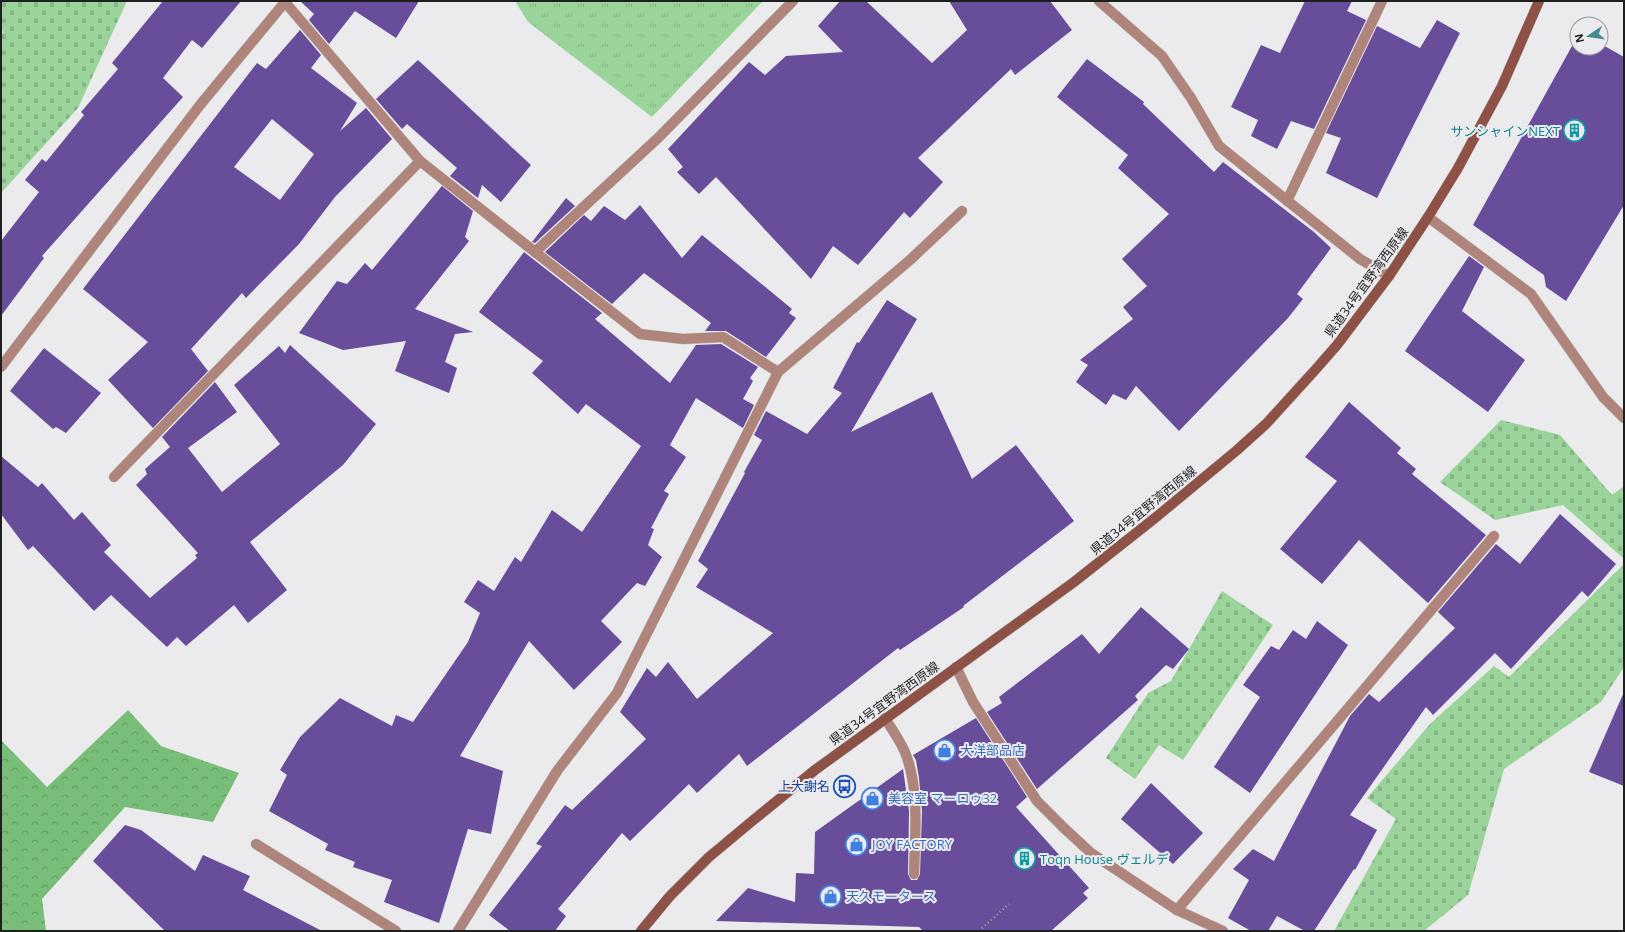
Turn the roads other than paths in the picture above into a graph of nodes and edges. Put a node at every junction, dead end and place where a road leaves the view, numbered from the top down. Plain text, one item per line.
1 (793, 1) edge
2 (1099, 1) edge
3 (1382, 1) edge
4 (1539, 1) edge
5 (285, 2) edge
6 (420, 162) junction
7 (1286, 201) junction
8 (962, 211) dead end
9 (1428, 218) junction
10 (535, 252) junction
11 (1389, 276) junction
12 (1, 367) edge
13 (778, 372) junction
14 (1624, 418) edge
15 (114, 478) dead end
16 (1494, 536) dead end
17 (956, 667) junction
18 (885, 718) junction
19 (256, 844) dead end
20 (914, 874) dead end
21 (1178, 910) junction
22 (396, 931) edge
23 (458, 931) edge
24 (641, 931) edge
25 (1223, 931) edge

1 - 10 street
2 - 7 street
3 - 7 street
4 - 9 main road, 県道34号宜野湾西原線
5 - 6 street
5 - 12 street
6 - 10 street
6 - 15 street
7 - 11 street
8 - 13 street
9 - 11 main road, 県道34号宜野湾西原線
9 - 14 street
10 - 13 street
11 - 17 main road, 県道34号宜野湾西原線
13 - 23 street
16 - 21 street
17 - 18 main road, 県道34号宜野湾西原線
17 - 21 street
18 - 20 street
18 - 24 main road, 県道34号宜野湾西原線
19 - 22 street
21 - 25 street

